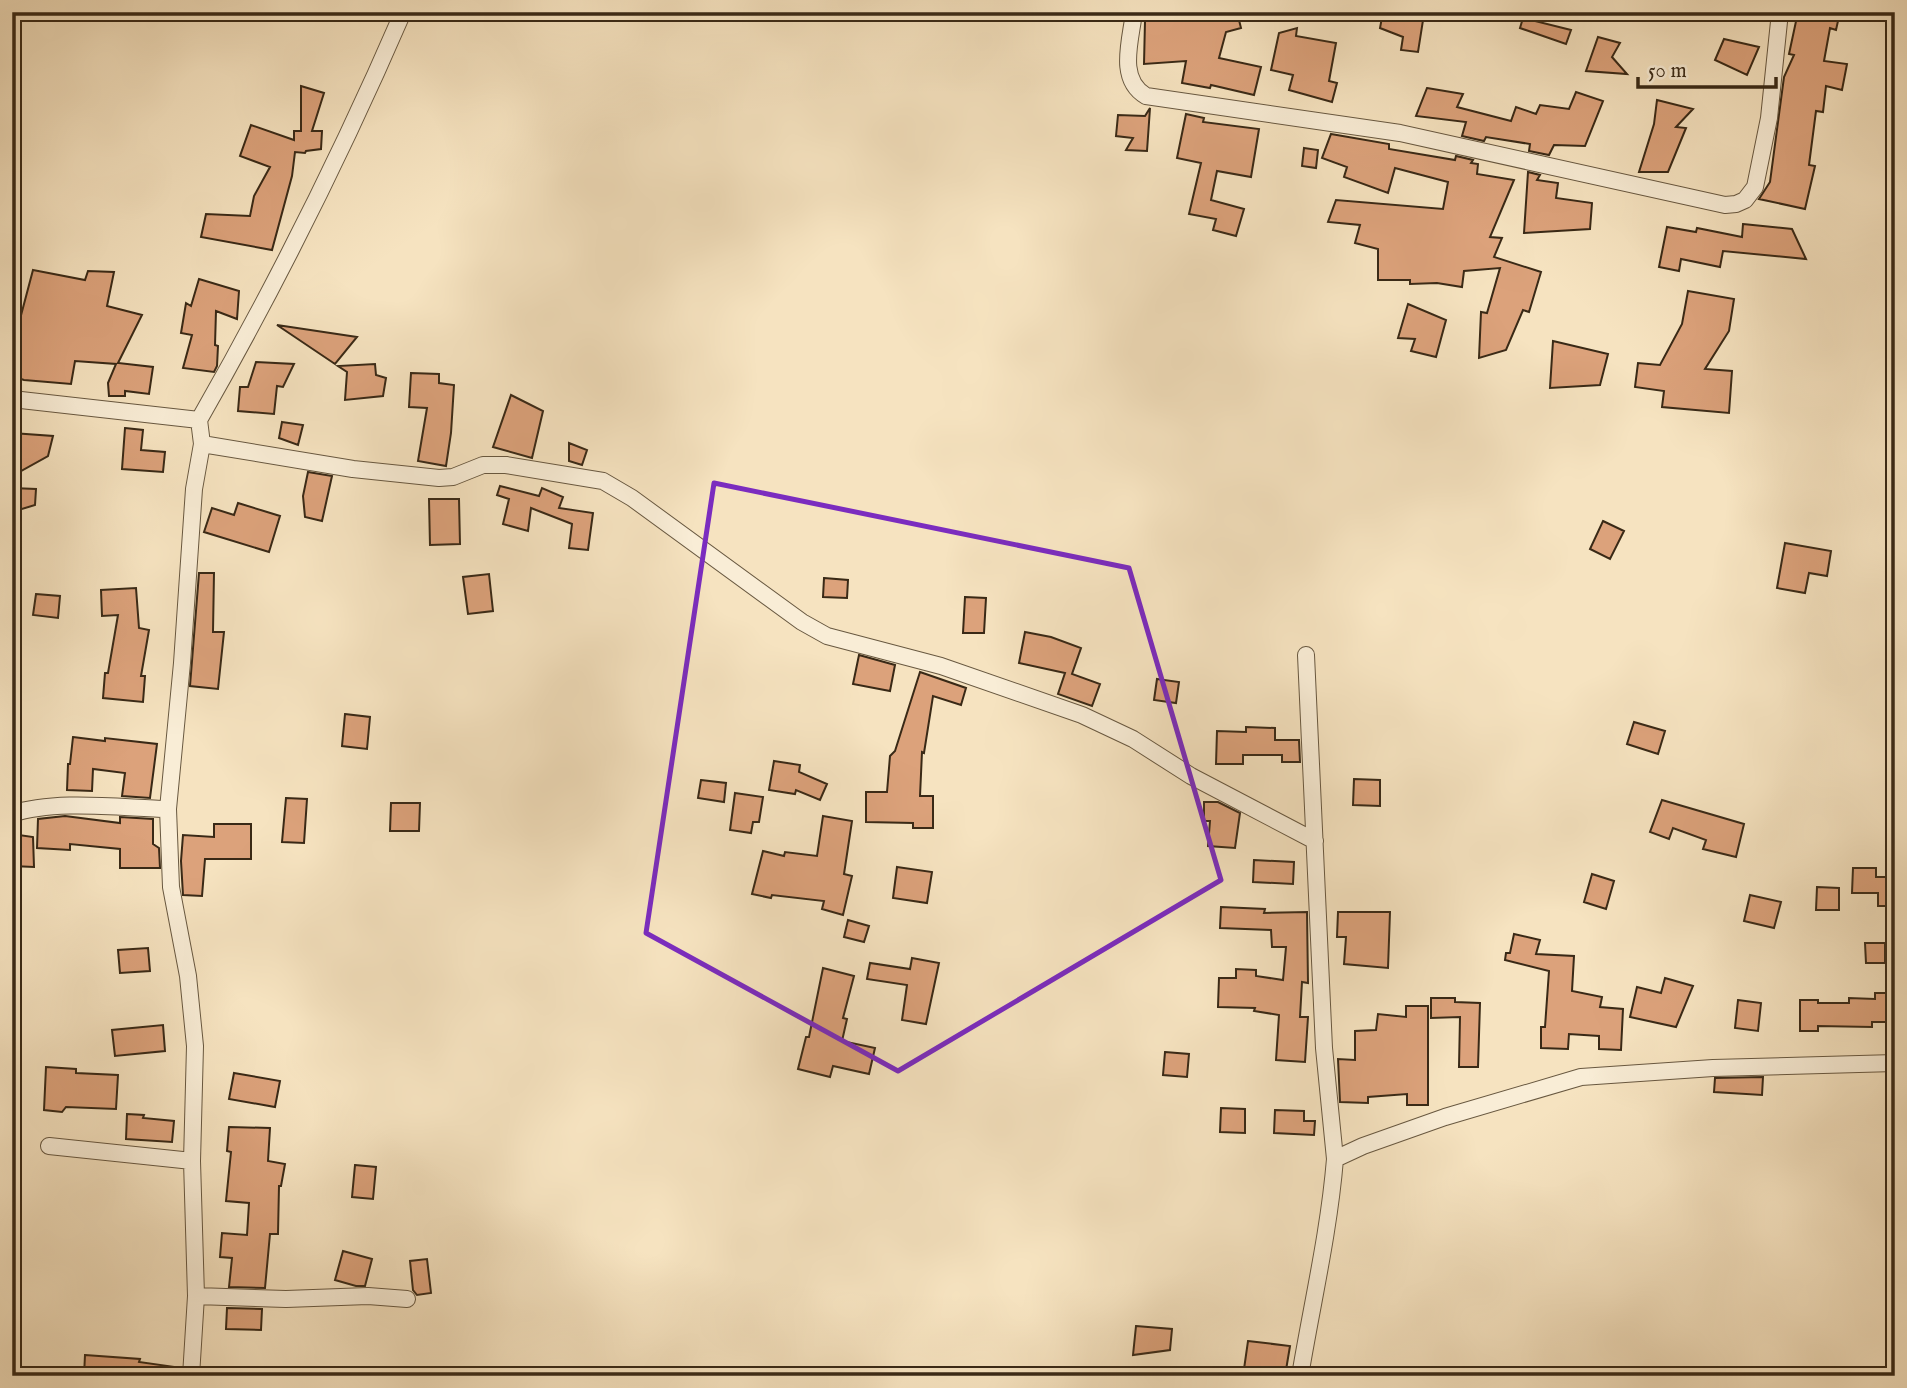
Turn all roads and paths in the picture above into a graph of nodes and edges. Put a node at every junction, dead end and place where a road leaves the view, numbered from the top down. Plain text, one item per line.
1 (403, 12) edge
2 (1134, 12) edge
3 (1780, 12) edge
4 (12, 399) edge
5 (199, 420) junction
6 (202, 444) junction
7 (1306, 655) dead end
8 (168, 809) junction
9 (12, 814) edge
10 (1314, 841) junction
11 (1895, 1063) edge
12 (49, 1146) dead end
13 (1335, 1159) junction
14 (192, 1161) junction
15 (196, 1296) junction
16 (407, 1299) dead end
17 (191, 1376) edge
18 (1300, 1376) edge

1 - 5 street
2 - 3 street
4 - 5 street
5 - 6 street
6 - 8 street
6 - 10 street
7 - 10 street
8 - 9 street
8 - 14 street
10 - 13 street
11 - 13 street
12 - 14 street
13 - 18 street
14 - 15 street
15 - 16 street
15 - 17 street

